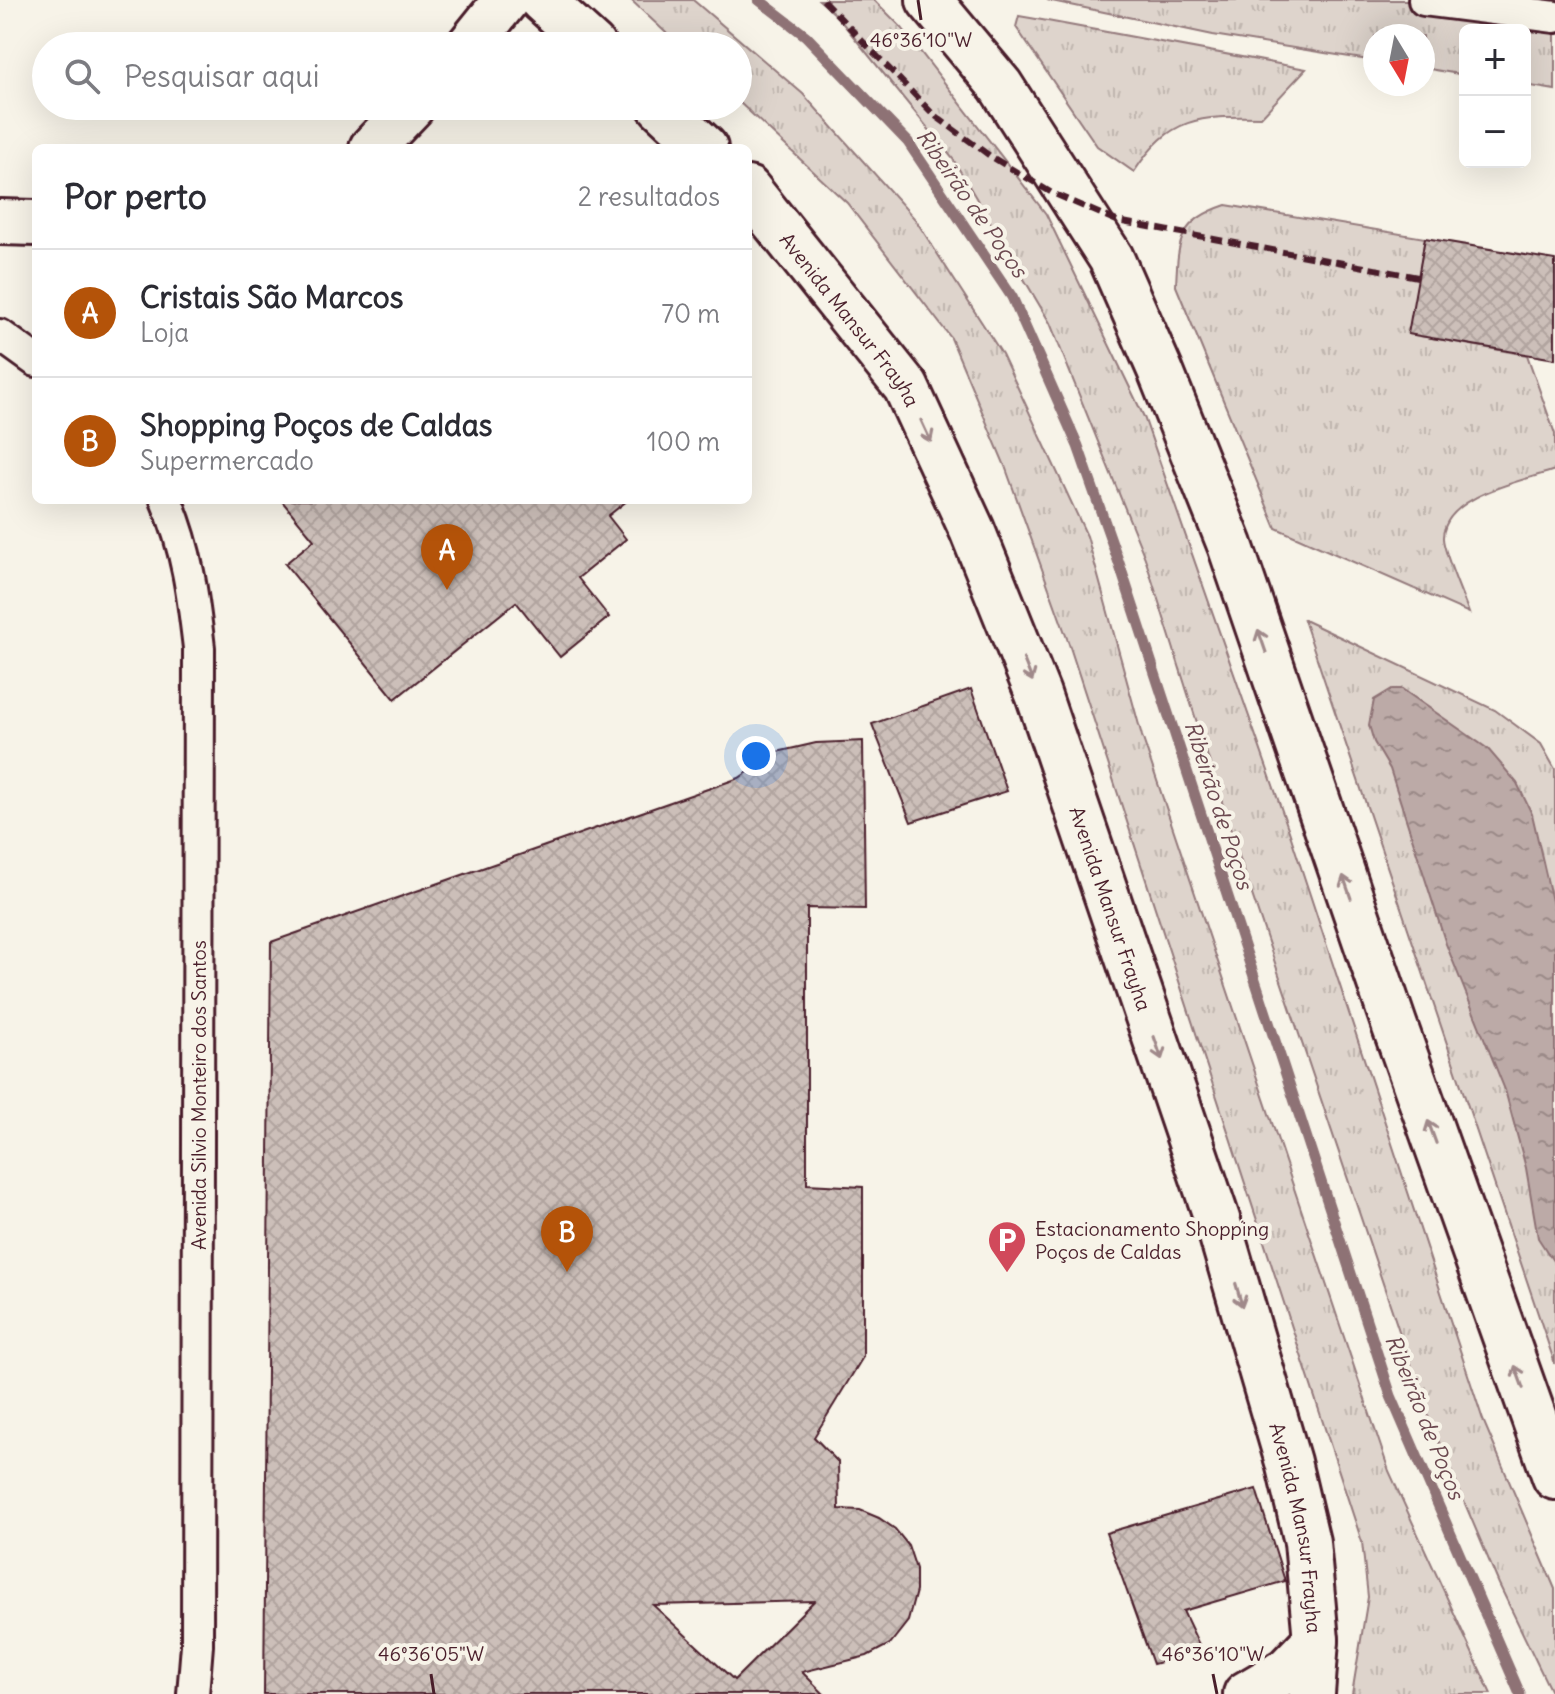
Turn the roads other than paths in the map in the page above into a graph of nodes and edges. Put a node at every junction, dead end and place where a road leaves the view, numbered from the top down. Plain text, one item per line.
1 (506, 0) edge
2 (542, 0) edge
3 (929, 0) edge
4 (1424, 0) edge
5 (1555, 17) edge
6 (480, 32) edge
7 (577, 32) edge
8 (399, 120) edge
9 (675, 120) edge
10 (376, 144) edge
11 (701, 144) edge
12 (752, 194) edge
13 (0, 222) edge
14 (32, 223) edge
15 (0, 335) edge
16 (32, 358) edge
17 (168, 504) edge
18 (1555, 1477) edge
19 (1316, 1640) junction
20 (193, 1694) edge
21 (1246, 1694) edge
22 (1312, 1694) edge

1 - 6 main road
2 - 7 main road
18 -> 3 main road
4 - 5 street
8 - 10 main road
9 - 11 main road
12 -> 19 main road, Avenida Mansur Frayha
13 - 14 main road
15 - 16 street
17 - 20 street, Avenida Silvio Monteiro dos Santos
19 - 21 main road
19 - 22 main road, Avenida Mansur Frayha

